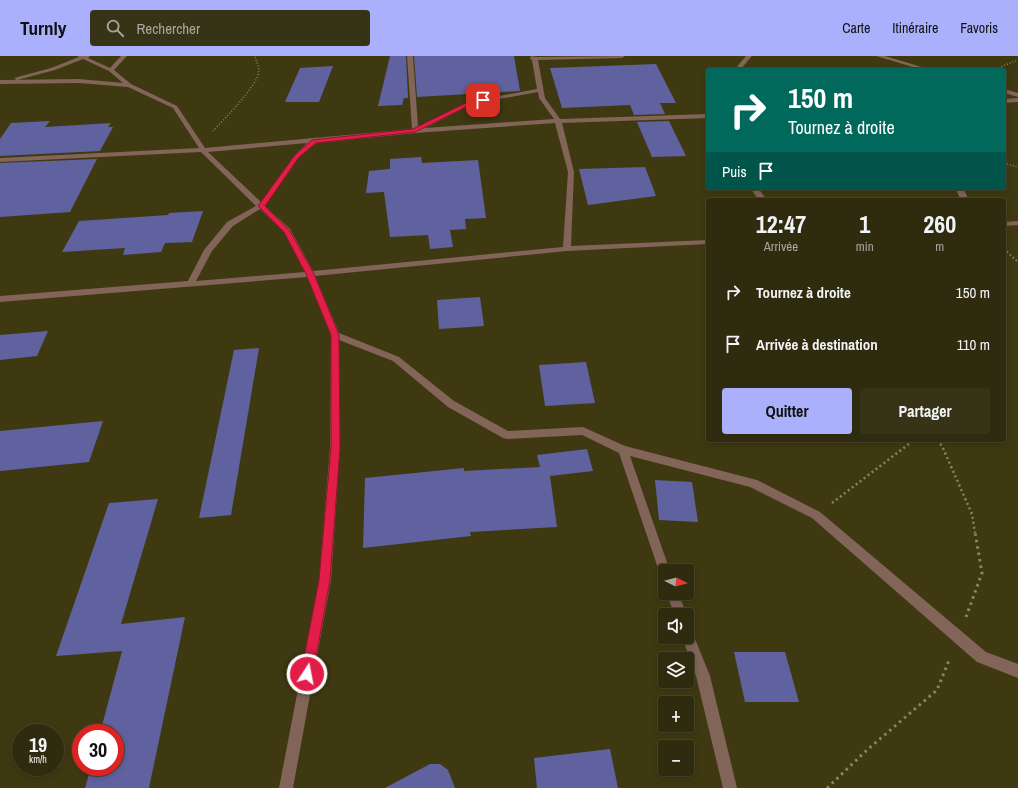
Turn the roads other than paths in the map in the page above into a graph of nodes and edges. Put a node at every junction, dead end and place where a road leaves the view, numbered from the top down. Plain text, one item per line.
1 (83, 56) edge
2 (124, 56) edge
3 (410, 56) edge
4 (622, 56) edge
5 (749, 56) edge
6 (879, 56) edge
7 (533, 58) edge
8 (739, 68) edge
9 (922, 68) edge
10 (111, 70) junction
11 (2, 82) edge
12 (129, 85) junction
13 (539, 90) junction
14 (1006, 92) edge
15 (1018, 95) edge
16 (1018, 100) edge
17 (1006, 101) edge
18 (706, 116) edge
19 (558, 121) junction
20 (415, 130) junction
21 (314, 141) junction
22 (201, 147) junction
23 (0, 160) edge
24 (261, 206) junction
25 (1018, 223) edge
26 (1006, 224) edge
27 (706, 242) edge
28 (567, 249) junction
29 (310, 274) junction
30 (192, 284) junction
31 (0, 298) edge
32 (335, 335) junction
33 (622, 450) junction
34 (662, 564) edge
35 (691, 644) edge
36 (1018, 671) edge
37 (286, 788) edge
38 (730, 788) edge

1 - 10 street
1 - 11 street
2 - 10 street
3 - 20 street
4 - 7 street
5 - 8 street
6 - 9 street
7 - 13 street
10 - 12 street
11 - 12 street
12 - 22 street
13 - 19 street
13 - 20 street
14 - 15 street
16 - 17 street
18 - 19 street
19 - 20 street
19 - 28 street
20 - 21 street
21 - 22 street
21 - 24 street
22 - 23 street
22 - 24 street
24 - 29 street
24 - 30 street
25 - 26 street
27 - 28 street
28 - 29 street
29 - 30 street
29 - 32 street
30 - 31 street
32 - 33 street
32 - 37 street
33 - 34 street
33 - 36 street
35 - 38 street

